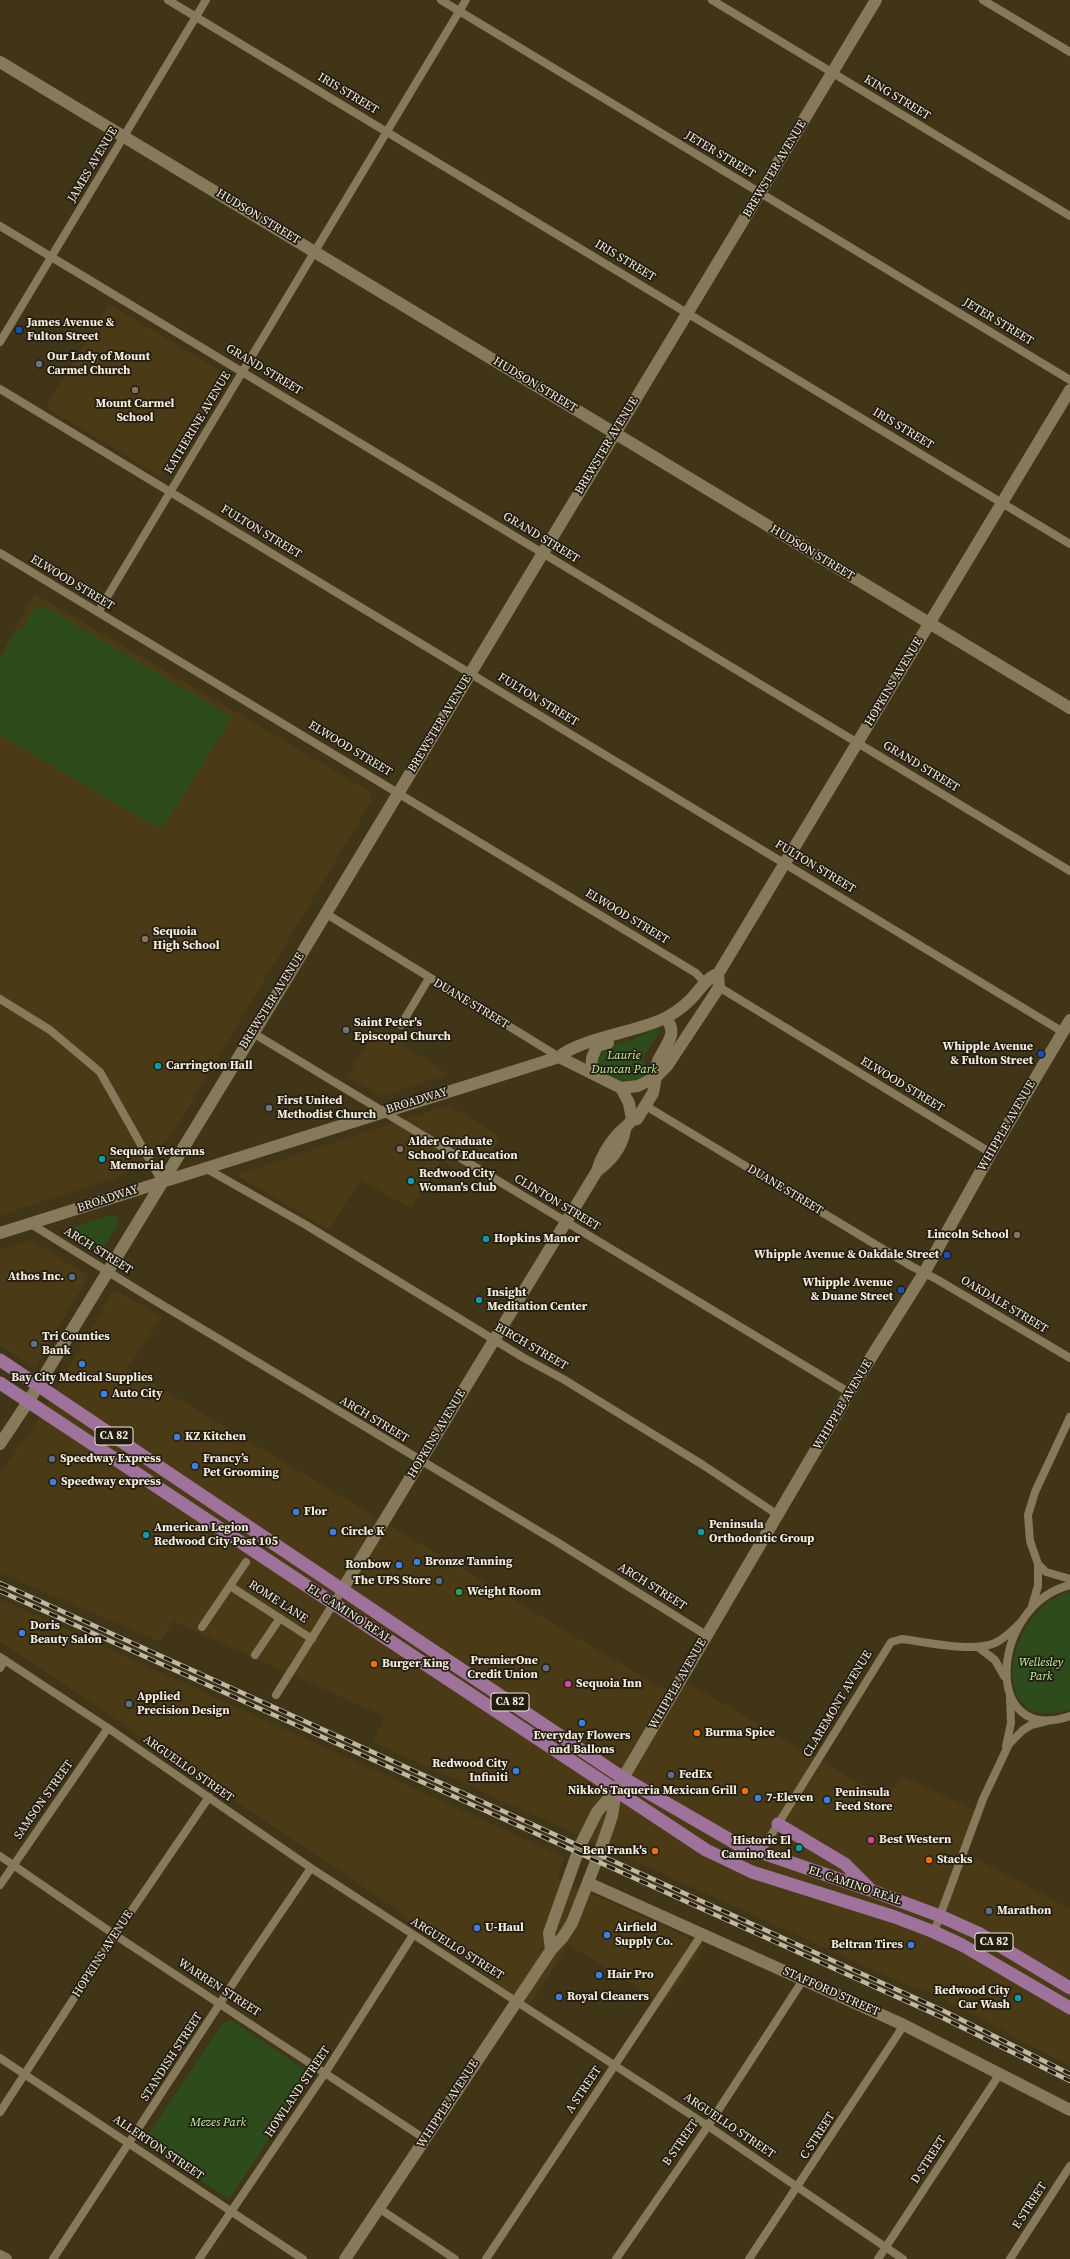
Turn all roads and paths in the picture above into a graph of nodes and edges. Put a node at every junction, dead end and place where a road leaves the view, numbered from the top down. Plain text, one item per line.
1 (168, 0) edge
2 (206, 0) edge
3 (441, 0) edge
4 (466, 0) edge
5 (712, 0) edge
6 (876, 0) edge
7 (984, 0) edge
8 (460, 11) junction
9 (195, 17) junction
10 (1070, 52) edge
11 (0, 62) edge
12 (832, 73) junction
13 (387, 132) junction
14 (124, 136) junction
15 (760, 193) junction
16 (1070, 216) edge
17 (0, 226) edge
18 (315, 252) junction
19 (52, 256) junction
20 (688, 313) junction
21 (0, 342) edge
22 (243, 372) junction
23 (1070, 380) edge
24 (0, 389) edge
25 (1070, 390) edge
26 (615, 433) junction
27 (171, 492) junction
28 (1002, 503) junction
29 (1070, 544) edge
30 (0, 553) edge
31 (543, 553) junction
32 (98, 612) junction
33 (930, 624) junction
34 (471, 672) junction
35 (1070, 708) edge
36 (857, 743) junction
37 (398, 793) junction
38 (785, 863) junction
39 (1070, 871) edge
40 (325, 913) junction
41 (718, 974) junction
42 (428, 978) junction
43 (705, 983) junction
44 (719, 987) junction
45 (0, 998) edge
46 (699, 1016) junction
47 (665, 1018) junction
48 (1070, 1020) edge
49 (401, 1025) dead end
50 (628, 1032) junction
51 (1063, 1032) junction
52 (253, 1033) junction
53 (559, 1057) junction
54 (591, 1073) junction
55 (656, 1077) junction
56 (621, 1088) junction
57 (646, 1106) junction
58 (383, 1112) junction
59 (629, 1125) junction
60 (991, 1153) junction
61 (207, 1169) junction
62 (162, 1182) junction
63 (565, 1223) junction
64 (31, 1224) junction
65 (0, 1233) edge
66 (107, 1272) junction
67 (924, 1273) junction
68 (494, 1340) junction
69 (1070, 1358) edge
70 (0, 1360) edge
71 (0, 1383) edge
72 (37, 1386) junction
73 (850, 1393) junction
74 (28, 1402) junction
75 (1070, 1417) edge
76 (0, 1444) edge
77 (420, 1462) junction
78 (778, 1515) junction
79 (246, 1562) dead end
80 (1038, 1564) junction
81 (1070, 1579) edge
82 (1070, 1585) edge
83 (230, 1586) junction
84 (342, 1590) junction
85 (334, 1604) junction
86 (1030, 1610) junction
87 (280, 1618) junction
88 (1022, 1621) junction
89 (202, 1627) dead end
90 (706, 1635) junction
91 (312, 1639) junction
92 (978, 1647) junction
93 (255, 1655) dead end
94 (3, 1658) edge
95 (0, 1668) edge
96 (1006, 1681) junction
97 (1009, 1692) junction
98 (276, 1695) dead end
99 (1070, 1716) edge
100 (1051, 1720) junction
101 (108, 1728) junction
102 (1004, 1754) junction
103 (623, 1778) junction
104 (616, 1790) junction
105 (209, 1797) junction
106 (778, 1824) junction
107 (760, 1854) junction
108 (0, 1856) edge
109 (14, 1864) junction
110 (311, 1868) junction
111 (588, 1883) junction
112 (0, 1885) edge
113 (870, 1890) junction
114 (940, 1916) junction
115 (934, 1932) junction
116 (702, 1934) junction
117 (115, 1935) junction
118 (412, 1935) junction
119 (551, 1950) junction
120 (803, 1980) junction
121 (1070, 1988) edge
122 (516, 2000) junction
123 (221, 2003) junction
124 (1070, 2008) edge
125 (904, 2025) junction
126 (0, 2058) edge
127 (614, 2065) junction
128 (325, 2073) junction
129 (24, 2074) junction
130 (999, 2075) junction
131 (1070, 2110) edge
132 (0, 2112) edge
133 (708, 2126) junction
134 (425, 2139) junction
135 (130, 2143) junction
136 (1070, 2166) edge
137 (798, 2187) junction
138 (380, 2209) junction
139 (232, 2211) junction
140 (885, 2248) junction
141 (0, 2256) edge
142 (6, 2259) edge
143 (53, 2259) edge
144 (199, 2259) edge
145 (303, 2259) edge
146 (346, 2259) edge
147 (455, 2259) edge
148 (486, 2259) edge
149 (616, 2259) edge
150 (749, 2259) edge
151 (878, 2259) edge
152 (903, 2259) edge
153 (1010, 2259) edge

1 - 9 street, IRIS STREET
2 - 9 street, JAMES AVENUE
3 - 8 street, JETER STREET
4 - 8 street, KATHERINE AVENUE
5 - 12 street, KING STREET
6 - 12 street, BREWSTER AVENUE
7 - 10 street
8 - 13 street, KATHERINE AVENUE
8 - 15 street, JETER STREET
9 - 13 street, IRIS STREET
9 - 14 street, JAMES AVENUE
11 - 14 street, HUDSON STREET
12 - 15 street, BREWSTER AVENUE
12 - 16 street, KING STREET
13 - 18 street, KATHERINE AVENUE
13 - 20 street, IRIS STREET
14 - 18 street, HUDSON STREET
14 - 19 street, JAMES AVENUE
15 - 20 street, BREWSTER AVENUE
15 - 23 street, JETER STREET
17 - 19 street, GRAND STREET
18 - 22 street, KATHERINE AVENUE
18 - 26 street, HUDSON STREET
19 - 21 street, JAMES AVENUE
19 - 22 street, GRAND STREET
20 - 26 street, BREWSTER AVENUE
20 - 28 street, IRIS STREET
22 - 27 street, KATHERINE AVENUE
22 - 31 street, GRAND STREET
24 - 27 street, FULTON STREET
25 - 28 street, HOPKINS AVENUE
26 - 31 street, BREWSTER AVENUE
26 - 33 street, HUDSON STREET
27 - 32 street, KATHERINE AVENUE
27 - 34 street, FULTON STREET
28 - 29 street, IRIS STREET
28 - 33 street, HOPKINS AVENUE
30 - 32 street, ELWOOD STREET
31 - 34 street, BREWSTER AVENUE
31 - 36 street, GRAND STREET
32 - 37 street, ELWOOD STREET
33 - 35 street, HUDSON STREET
33 - 36 street, HOPKINS AVENUE
34 - 37 street, BREWSTER AVENUE
34 - 38 street, FULTON STREET
36 - 38 street, HOPKINS AVENUE
36 - 39 street, GRAND STREET
37 - 40 street, BREWSTER AVENUE
37 - 43 street, ELWOOD STREET
38 - 41 street, HOPKINS AVENUE
38 - 51 street, FULTON STREET
40 - 42 street, DUANE STREET
40 - 52 street, BREWSTER AVENUE
41 - 43 street, HOPKINS AVENUE
41 - 44 street
42 - 49 street
42 - 53 street, DUANE STREET
43 - 46 street
43 - 47 street, BROADWAY
44 - 46 street, HOPKINS AVENUE
44 - 60 street, ELWOOD STREET
45 - 62 street
46 - 55 street, HOPKINS AVENUE
47 - 50 street, BROADWAY
47 - 55 street, HOPKINS AVENUE
48 - 51 street, WHIPPLE AVENUE
50 - 53 street, BROADWAY
50 - 54 street
51 - 60 street, WHIPPLE AVENUE
52 - 58 street, CLINTON STREET
52 - 62 street, BREWSTER AVENUE
53 - 54 street, DUANE STREET
53 - 58 street, BROADWAY
54 - 56 street, DUANE STREET
55 - 56 street
55 - 57 street, HOPKINS AVENUE
56 - 59 street
57 - 59 street, HOPKINS AVENUE
57 - 67 street, DUANE STREET
58 - 61 street, BROADWAY
58 - 63 street, CLINTON STREET
59 - 63 street, HOPKINS AVENUE
60 - 67 street, WHIPPLE AVENUE
61 - 62 street, BROADWAY
61 - 68 street, BIRCH STREET
62 - 64 street, BROADWAY
62 - 66 street, BREWSTER AVENUE
63 - 68 street, HOPKINS AVENUE
63 - 73 street, CLINTON STREET
64 - 65 street, BROADWAY
64 - 66 street, ARCH STREET
66 - 72 street, BREWSTER AVENUE
66 - 77 street, ARCH STREET
67 - 69 street, OAKDALE STREET
67 - 73 street, WHIPPLE AVENUE
68 - 77 street, HOPKINS AVENUE
68 - 78 street, BIRCH STREET
70 - 72 main road, EL CAMINO REAL / CA 82
71 - 74 main road, EL CAMINO REAL / CA 82
72 - 74 street, BREWSTER AVENUE
72 - 84 main road, EL CAMINO REAL / CA 82
73 - 78 street, WHIPPLE AVENUE
74 - 76 street, BREWSTER AVENUE
74 - 85 main road, EL CAMINO REAL / CA 82
75 - 80 street
77 - 84 street, HOPKINS AVENUE
77 - 90 street, ARCH STREET
78 - 90 street, WHIPPLE AVENUE
79 - 83 street
80 - 81 street
80 - 86 street
82 - 86 street
83 - 87 street, ROME LANE
83 - 89 street
84 - 85 street, HOPKINS AVENUE
84 - 103 main road, EL CAMINO REAL / CA 82
85 - 91 street, HOPKINS AVENUE
85 - 104 main road, EL CAMINO REAL / CA 82
86 - 88 street
87 - 91 street, ROME LANE
87 - 93 street
88 - 92 street, CLAREMONT AVENUE
88 - 96 street
90 - 103 street, WHIPPLE AVENUE
91 - 98 street, HOPKINS AVENUE
92 - 96 street
92 - 106 street, CLAREMONT AVENUE
94 - 95 street
94 - 101 street, ARGUELLO STREET
96 - 97 street
97 - 100 street
97 - 102 street
99 - 100 street
100 - 102 street
101 - 105 street, ARGUELLO STREET
101 - 109 street, SAMSON STREET
102 - 114 street
103 - 104 street, WHIPPLE AVENUE
103 - 107 main road, EL CAMINO REAL / CA 82
104 - 111 street, WHIPPLE AVENUE
104 - 115 main road, EL CAMINO REAL / CA 82
104 - 119 street, WHIPPLE AVENUE
105 - 110 street, ARGUELLO STREET
105 - 117 street, HOPKINS AVENUE
106 - 107 street, CLAREMONT AVENUE
106 - 113 main road
107 - 113 main road, EL CAMINO REAL / CA 82
108 - 109 street, WARREN STREET
109 - 112 street, SAMSON STREET
109 - 117 street, WARREN STREET
110 - 118 street, ARGUELLO STREET
110 - 123 street, STANDISH STREET
111 - 116 street, STAFFORD STREET
111 - 119 street, WHIPPLE AVENUE
113 - 114 main road, EL CAMINO REAL / CA 82
114 - 115 street
114 - 121 main road, EL CAMINO REAL / CA 82
115 - 124 main road, EL CAMINO REAL / CA 82
116 - 120 street, STAFFORD STREET
116 - 127 street, A STREET
117 - 123 street, WARREN STREET
117 - 129 street, HOPKINS AVENUE
118 - 122 street, ARGUELLO STREET
118 - 128 street, HOWLAND STREET
119 - 122 street, WHIPPLE AVENUE
120 - 125 street, STAFFORD STREET
120 - 133 street, B STREET
122 - 127 street, ARGUELLO STREET
122 - 134 street, WHIPPLE AVENUE
123 - 128 street, WARREN STREET
123 - 135 street, STANDISH STREET
125 - 130 street, STAFFORD STREET
125 - 137 street, C STREET
126 - 129 street, ALLERTON STREET
127 - 133 street, ARGUELLO STREET
127 - 148 street, A STREET
128 - 134 street, WARREN STREET
128 - 139 street, HOWLAND STREET
129 - 132 street, HOPKINS AVENUE
129 - 135 street, ALLERTON STREET
130 - 131 street, STAFFORD STREET
130 - 140 street, D STREET
133 - 137 street, ARGUELLO STREET
133 - 149 street, B STREET
134 - 138 street, WHIPPLE AVENUE
135 - 139 street, ALLERTON STREET
135 - 143 street, STANDISH STREET
136 - 153 street, E STREET
137 - 140 street, ARGUELLO STREET
137 - 150 street, C STREET
138 - 146 street, WHIPPLE AVENUE
138 - 147 street
139 - 144 street, HOWLAND STREET
139 - 145 street, ALLERTON STREET
140 - 151 street, D STREET
140 - 152 street, ARGUELLO STREET
141 - 142 street

